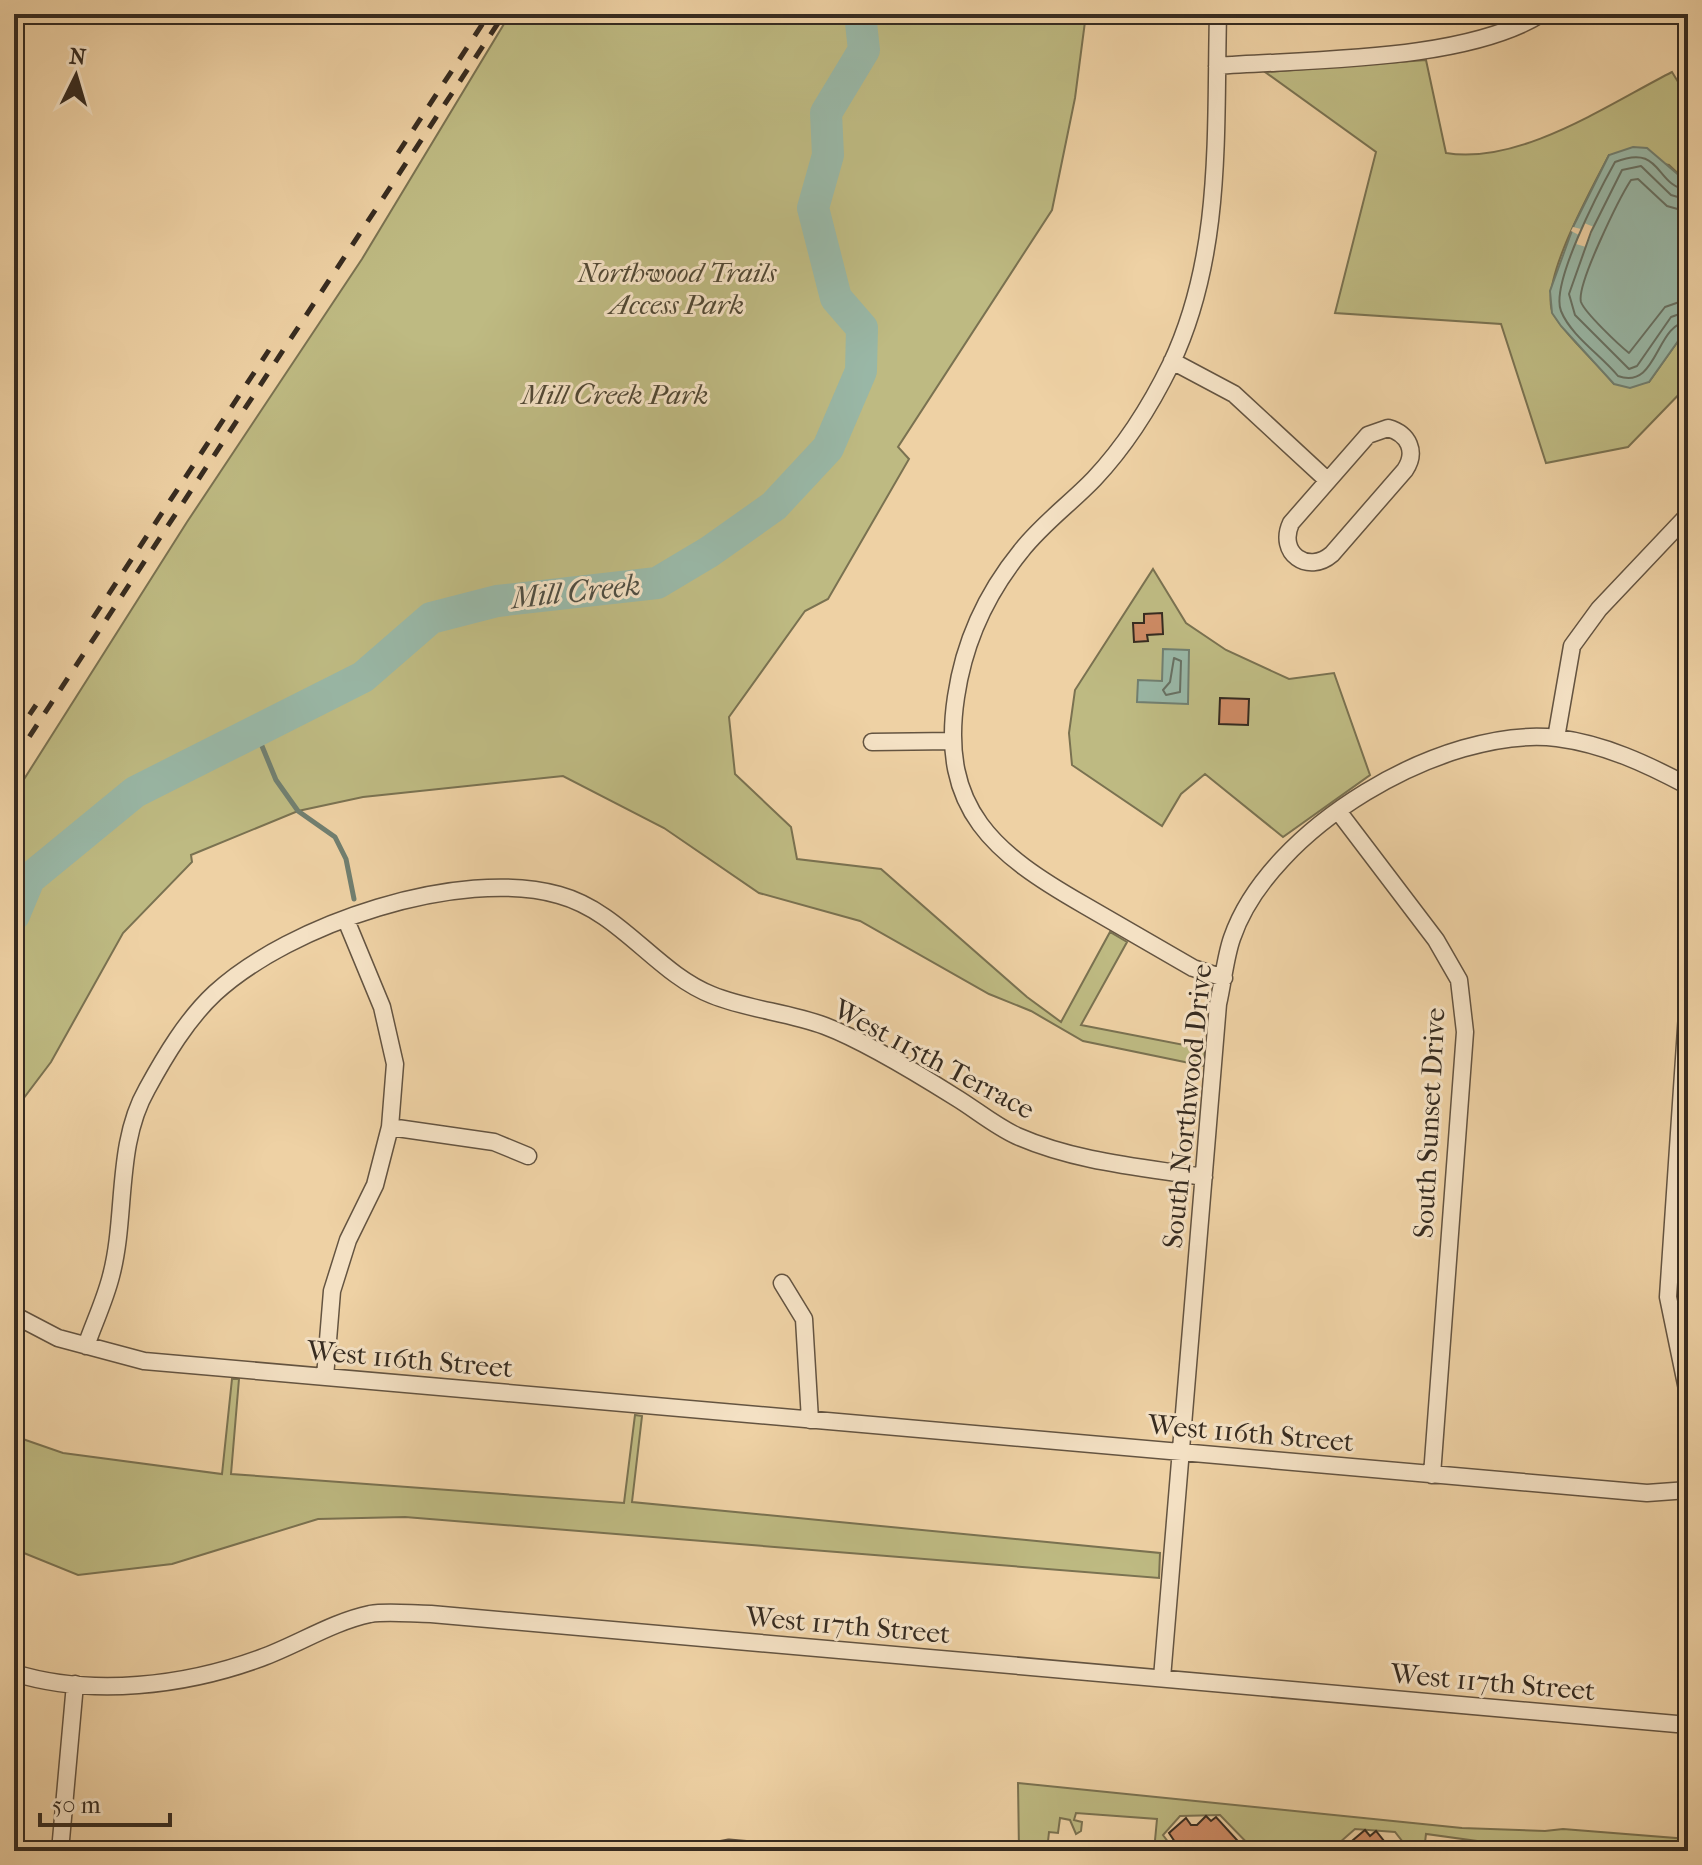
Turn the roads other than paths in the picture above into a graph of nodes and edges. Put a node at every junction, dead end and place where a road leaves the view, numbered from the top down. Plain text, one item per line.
1 (1218, 14) edge
2 (1541, 14) edge
3 (1217, 66) junction
4 (1172, 361) junction
5 (1327, 480) junction
6 (1688, 515) edge
7 (1556, 738) junction
8 (953, 741) junction
9 (872, 742) dead end
10 (1688, 786) edge
11 (1338, 811) junction
12 (346, 920) junction
13 (1224, 978) junction
14 (1688, 999) edge
15 (390, 1127) junction
16 (528, 1156) dead end
17 (1204, 1177) junction
18 (782, 1283) dead end
19 (14, 1315) edge
20 (86, 1346) junction
21 (325, 1377) junction
22 (1688, 1394) edge
23 (810, 1420) junction
24 (1183, 1453) junction
25 (1432, 1475) junction
26 (1688, 1490) edge
27 (14, 1673) edge
28 (1162, 1678) junction
29 (75, 1684) junction
30 (1688, 1725) edge
31 (60, 1851) edge
32 (692, 1851) edge
33 (813, 1851) edge

1 - 3 street
2 - 3 street
3 - 4 street
4 - 5 street
4 - 8 street
5 - 5 street
6 - 7 street
7 - 10 street, South Northwood Drive
7 - 11 street, South Northwood Drive
8 - 9 street
8 - 13 street
11 - 13 street, South Northwood Drive
11 - 25 street, South Sunset Drive
12 - 15 street
12 - 17 street, West 115th Terrace
12 - 20 street, West 115th Terrace
13 - 17 street, South Northwood Drive
14 - 22 street
15 - 16 street
15 - 21 street
17 - 24 street, South Northwood Drive
18 - 23 street
19 - 20 street, West 116th Street
20 - 21 street, West 116th Street
21 - 23 street, West 116th Street
23 - 24 street, West 116th Street
24 - 25 street, West 116th Street
24 - 28 street, South Northwood Drive
25 - 26 street, West 116th Street
27 - 29 street, West 117th Street
28 - 29 street, West 117th Street
28 - 30 street, West 117th Street
29 - 31 street
32 - 33 lane

